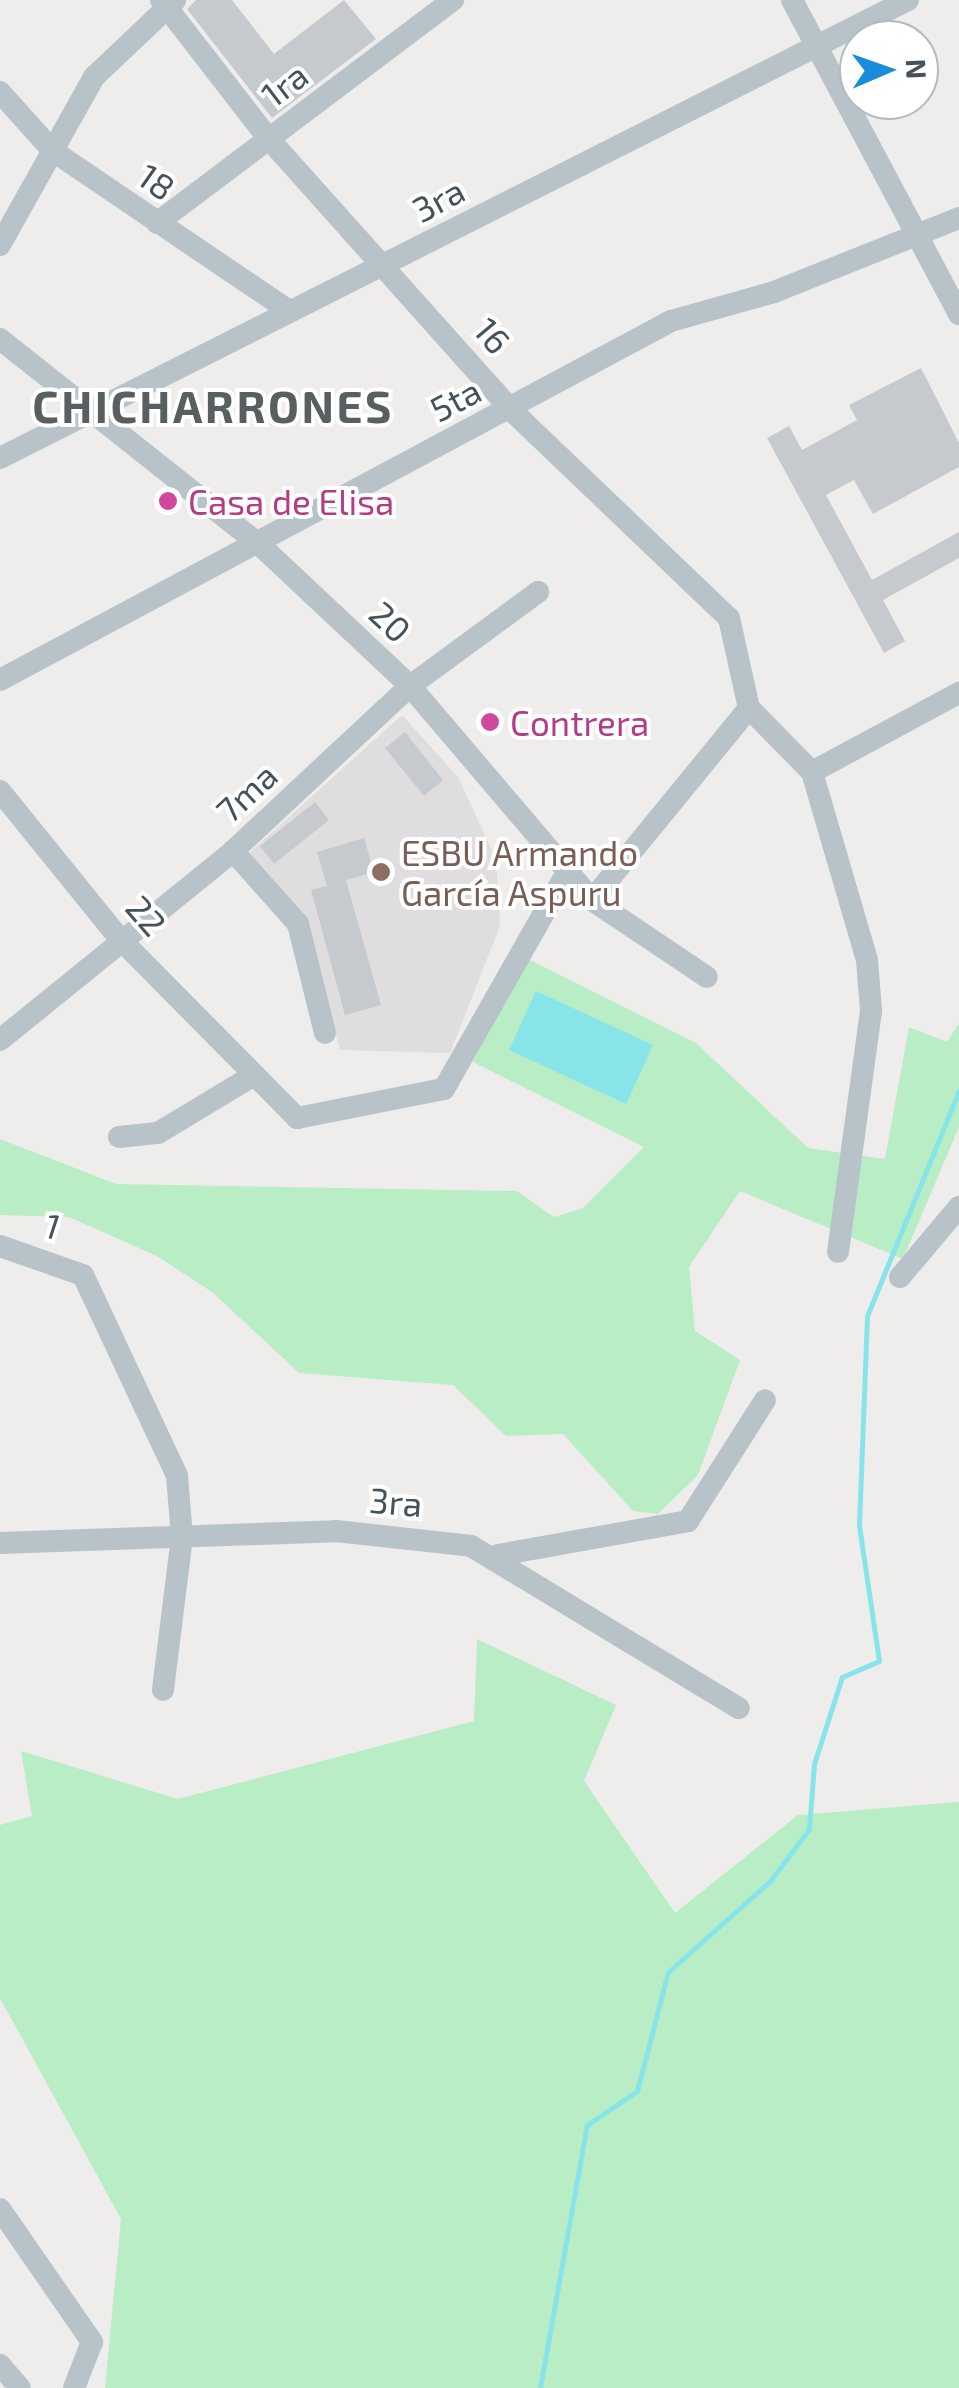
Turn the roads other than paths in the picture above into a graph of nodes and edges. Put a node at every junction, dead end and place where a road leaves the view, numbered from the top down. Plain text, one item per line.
1 (453, 0) edge
2 (792, 0) edge
3 (908, 0) edge
4 (167, 2) edge
5 (811, 42) junction
6 (0, 92) edge
7 (268, 139) junction
8 (53, 151) junction
9 (959, 218) edge
10 (157, 224) junction
11 (916, 240) junction
12 (0, 245) edge
13 (389, 265) junction
14 (289, 311) junction
15 (959, 314) edge
16 (0, 339) edge
17 (510, 410) junction
18 (92, 413) junction
19 (0, 458) edge
20 (260, 545) junction
21 (538, 592) dead end
22 (0, 680) edge
23 (410, 686) junction
24 (959, 693) edge
25 (748, 708) junction
26 (812, 772) junction
27 (0, 792) edge
28 (233, 852) junction
29 (568, 870) junction
30 (592, 900) junction
31 (120, 940) junction
32 (707, 977) dead end
33 (325, 1032) dead end
34 (0, 1040) edge
35 (251, 1077) junction
36 (118, 1136) dead end
37 (955, 1214) edge
38 (0, 1246) edge
39 (838, 1252) dead end
40 (900, 1278) dead end
41 (766, 1400) dead end
42 (182, 1536) junction
43 (0, 1543) edge
44 (498, 1555) junction
45 (163, 1690) dead end
46 (739, 1708) dead end
47 (0, 2209) edge
48 (0, 2364) edge
49 (20, 2388) edge
50 (74, 2388) edge

1 - 7 street, 1ra
2 - 5 street
3 - 5 street, 3ra
4 - 7 street, 16
4 - 8 street
5 - 11 street
5 - 13 street, 3ra
6 - 8 street, 18
7 - 10 street, 1ra
7 - 13 street, 16
8 - 10 street, 18
8 - 12 street
9 - 11 street, 5ta
10 - 14 street, 18
11 - 15 street
11 - 17 street, 5ta
13 - 14 street, 3ra
13 - 17 street, 16
14 - 18 street, 3ra
16 - 18 street, 20
17 - 20 street, 5ta
17 - 25 street, 16
18 - 19 street, 3ra
18 - 20 street, 20
20 - 22 street, 5ta
20 - 23 street, 20
21 - 23 street, 7ma
23 - 28 street, 7ma
23 - 29 street, 20
24 - 26 street
25 - 26 street
25 - 30 street
26 - 39 street
27 - 31 street, 22
28 - 31 street, 7ma
28 - 33 street
29 - 30 street, 20
29 - 35 street, 22
30 - 32 street, 20
31 - 34 street, 7ma
31 - 35 street, 22
35 - 36 street
37 - 40 street
38 - 42 street, 1
41 - 44 street
42 - 43 street, 3ra
42 - 44 street, 3ra
42 - 45 street
44 - 46 street, 3ra
47 - 50 street
48 - 49 street

